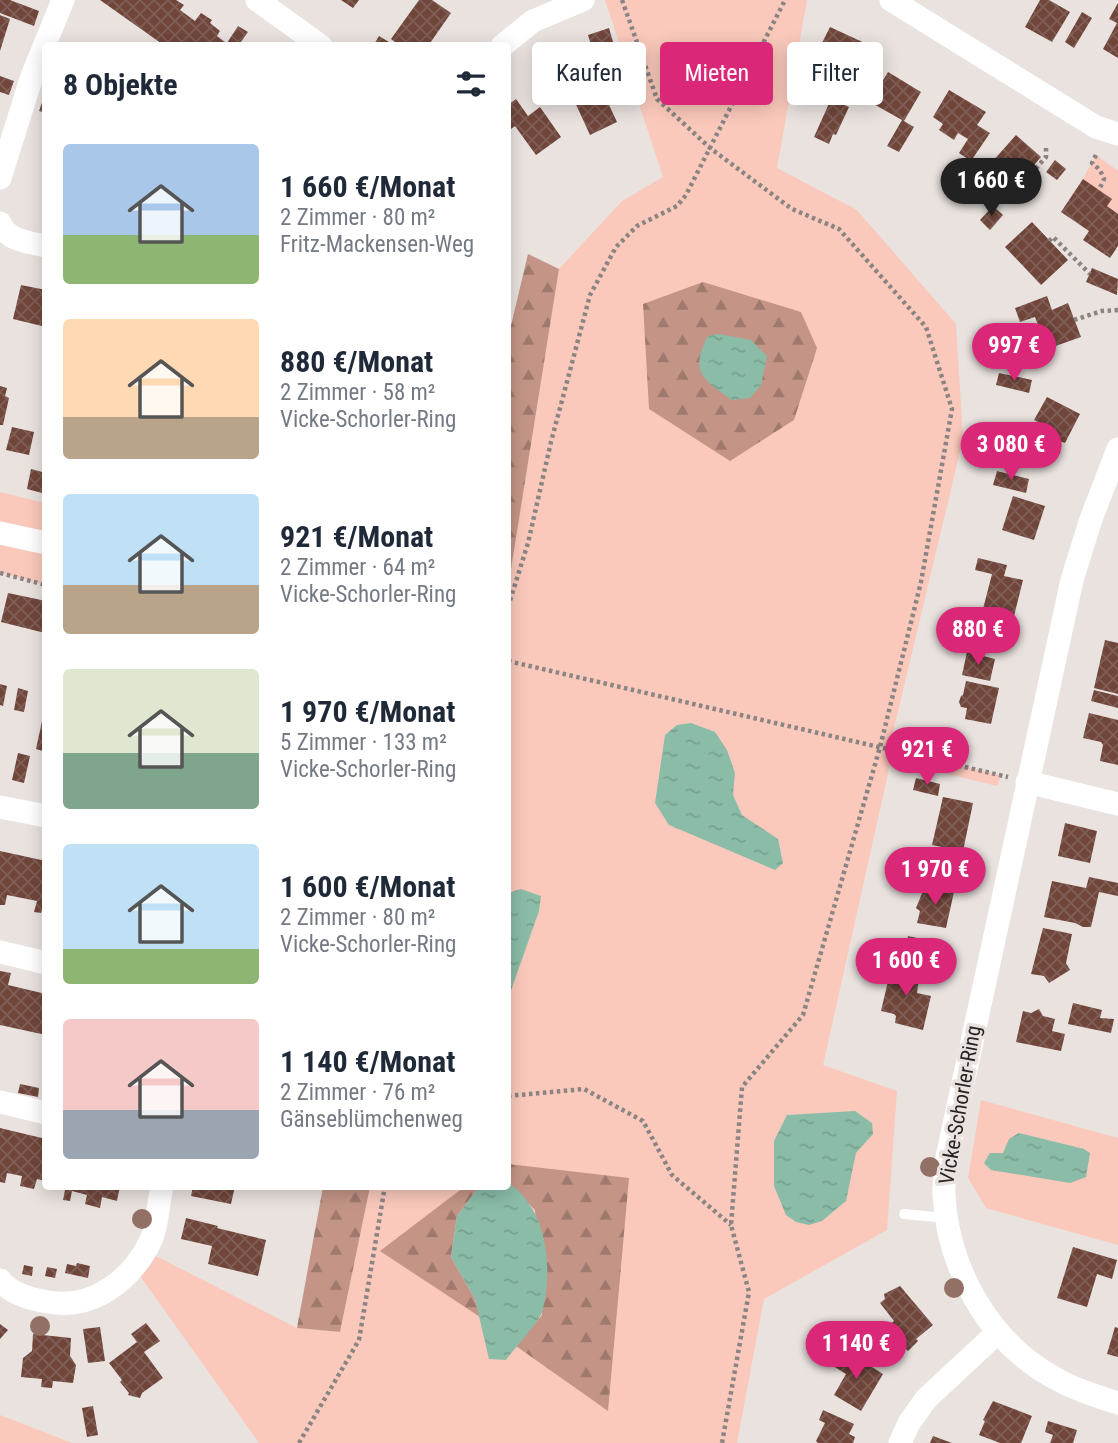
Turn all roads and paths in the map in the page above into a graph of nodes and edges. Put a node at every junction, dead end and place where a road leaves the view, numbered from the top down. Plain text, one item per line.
1 (63, 0) edge
2 (257, 0) edge
3 (583, 0) edge
4 (622, 0) edge
5 (785, 0) edge
6 (891, 0) edge
7 (50, 42) edge
8 (315, 42) edge
9 (507, 42) edge
10 (39, 79) edge
11 (1096, 127) junction
12 (1118, 134) edge
13 (710, 148) junction
14 (1046, 148) dead end
15 (1107, 153) edge
16 (1025, 176) dead end
17 (0, 177) edge
18 (1099, 190) dead end
19 (0, 223) edge
20 (1049, 241) dead end
21 (42, 245) edge
22 (1090, 274) dead end
23 (1118, 310) edge
24 (1074, 320) dead end
25 (1118, 449) edge
26 (0, 533) edge
27 (42, 542) edge
28 (0, 573) edge
29 (42, 584) edge
30 (511, 597) edge
31 (511, 662) edge
32 (880, 747) junction
33 (1027, 782) junction
34 (1118, 804) edge
35 (0, 807) edge
36 (42, 815) edge
37 (0, 952) edge
38 (42, 961) edge
39 (511, 1096) edge
40 (0, 1102) edge
41 (42, 1111) edge
42 (161, 1190) edge
43 (384, 1190) edge
44 (904, 1213) dead end
45 (946, 1218) junction
46 (731, 1225) junction
47 (0, 1280) edge
48 (998, 1332) junction
49 (1118, 1403) edge
50 (299, 1443) edge
51 (722, 1443) edge
52 (900, 1443) edge

1 - 7 street
2 - 8 street
3 - 9 street
4 - 13 path
5 - 13 path
6 - 11 street
10 - 17 street
11 - 12 street
11 - 15 street
13 - 30 path
13 - 32 path
14 - 16 path
15 - 18 path
19 - 21 street
20 - 22 path
23 - 24 path
25 - 33 street, Vicke-Schorler-Ring
26 - 27 street
28 - 29 path
31 - 32 path
32 - 33 path
32 - 46 path
33 - 34 street
33 - 45 street, Vicke-Schorler-Ring
35 - 36 street
37 - 38 street
39 - 46 path
40 - 41 street
42 - 47 street
43 - 50 path
44 - 45 lane
45 - 48 street, Vicke-Schorler-Ring
46 - 51 path
48 - 49 street, Vicke-Schorler-Ring
48 - 52 street

